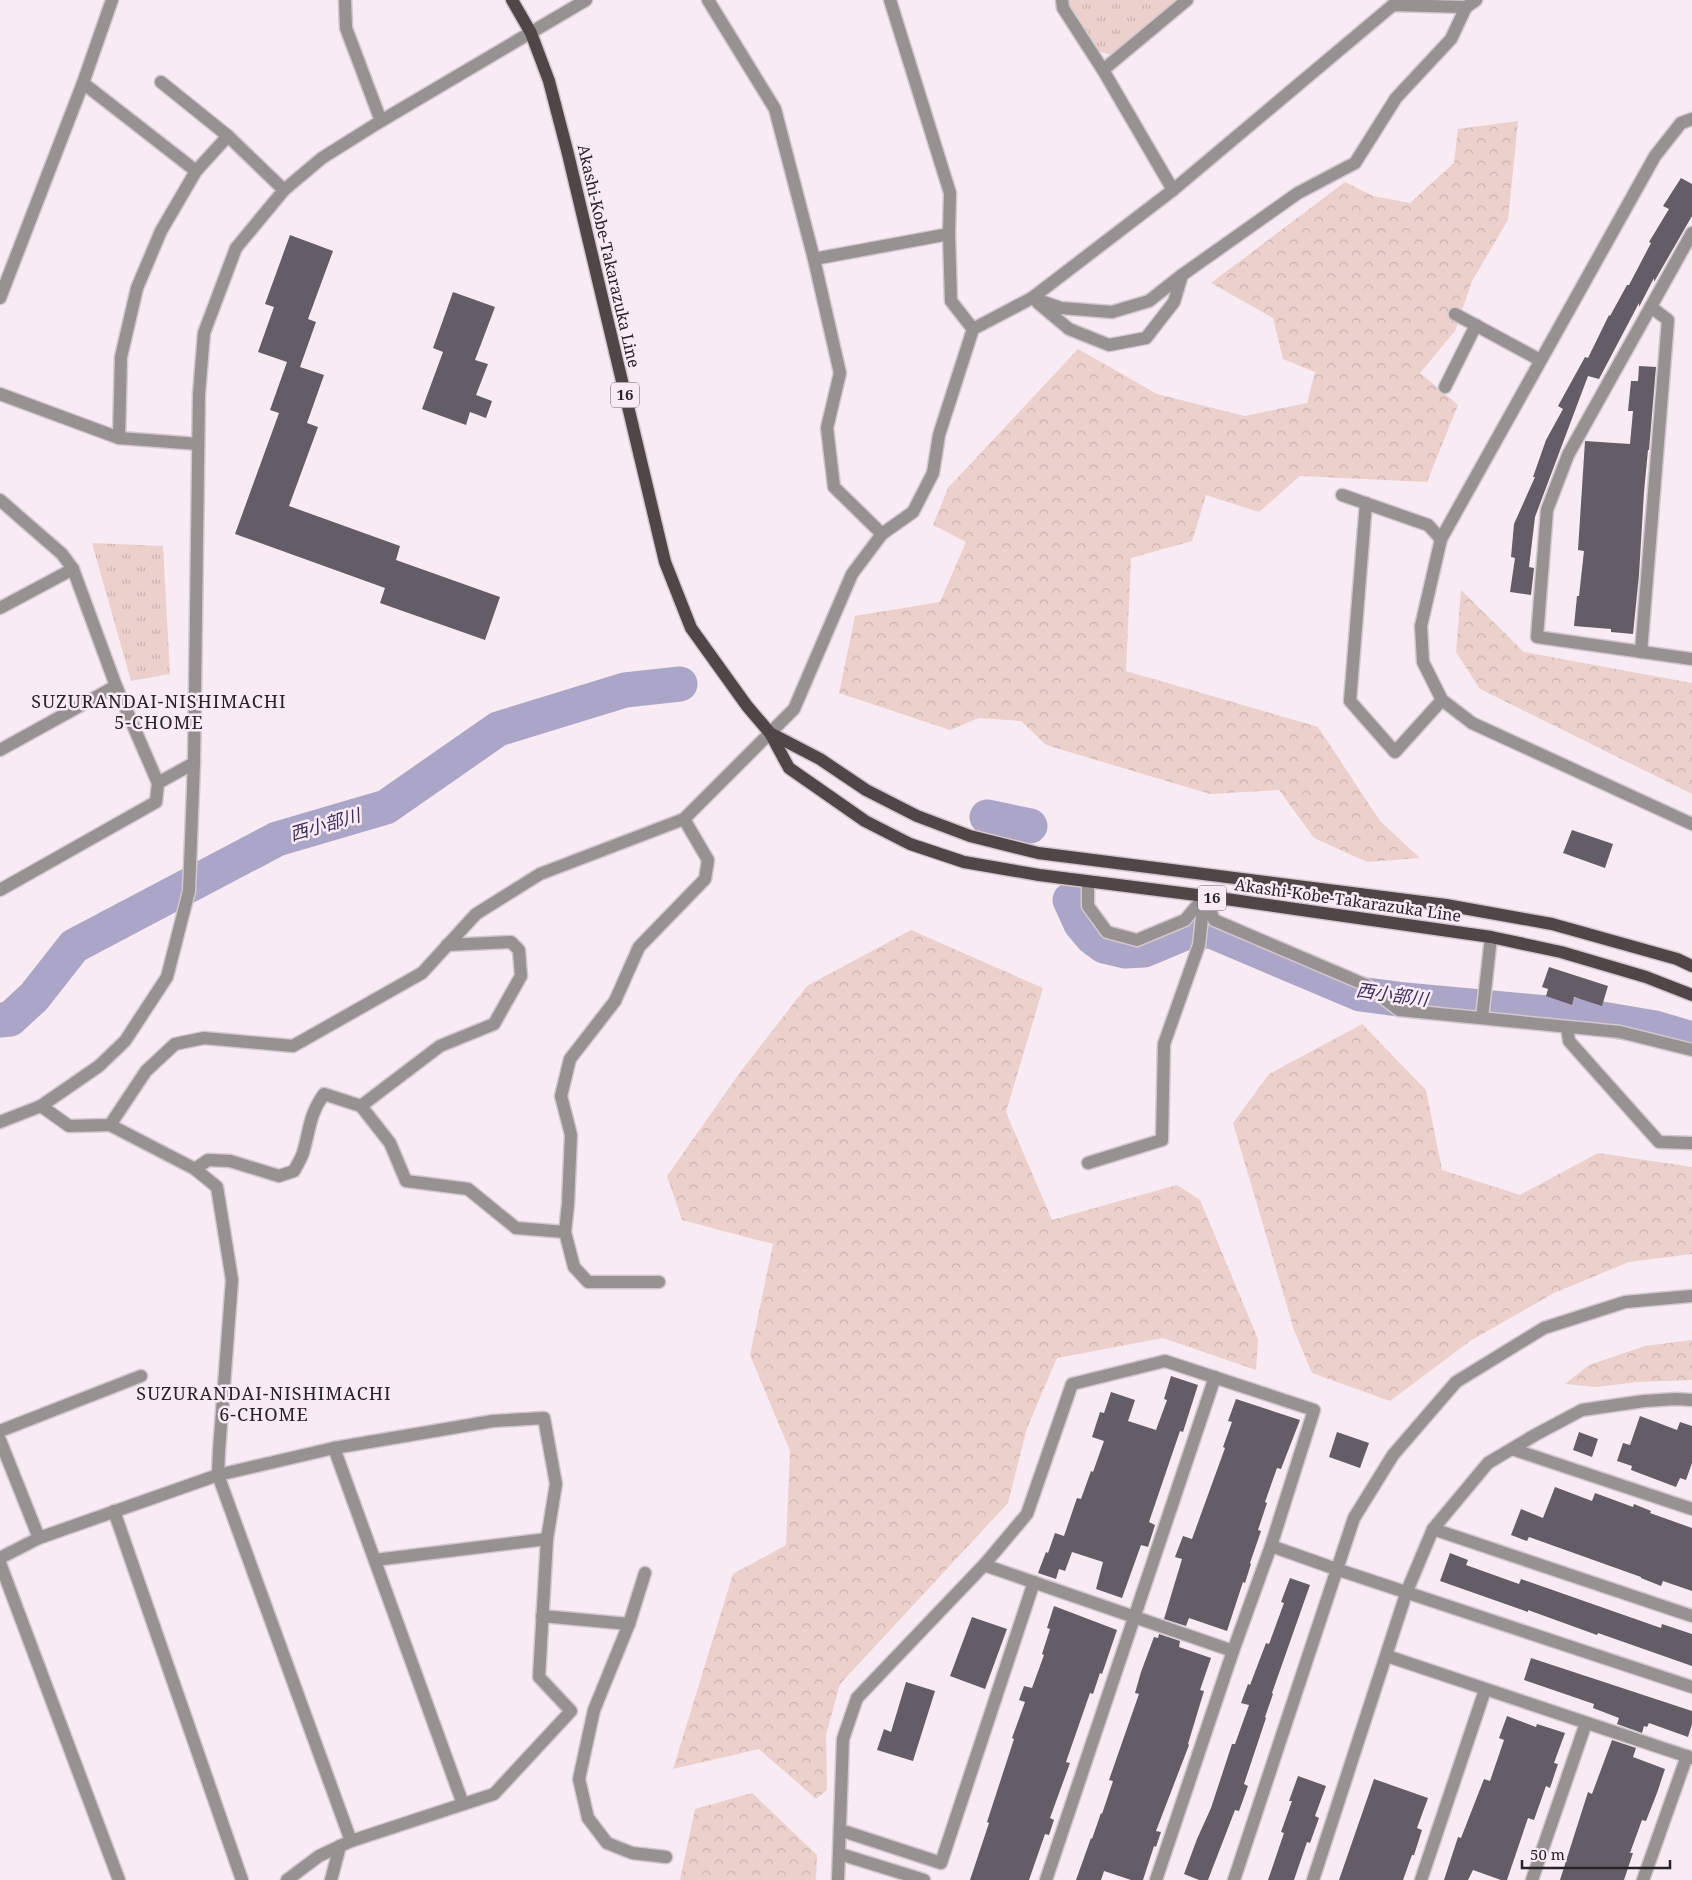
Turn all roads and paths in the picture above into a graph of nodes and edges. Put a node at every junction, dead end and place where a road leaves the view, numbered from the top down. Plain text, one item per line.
1 (112, 0) edge
2 (345, 0) edge
3 (512, 0) edge
4 (586, 0) edge
5 (708, 0) edge
6 (890, 0) edge
7 (1062, 0) edge
8 (1187, 0) edge
9 (1471, 4) edge
10 (531, 33) junction
11 (1103, 70) junction
12 (161, 82) dead end
13 (83, 83) junction
14 (1692, 119) edge
15 (381, 121) junction
16 (228, 136) junction
17 (196, 171) junction
18 (284, 190) junction
19 (1172, 190) junction
20 (1692, 233) edge
21 (949, 234) junction
22 (814, 259) junction
23 (1182, 275) junction
24 (0, 298) edge
25 (1032, 298) junction
26 (1651, 307) junction
27 (1455, 314) dead end
28 (1476, 325) junction
29 (973, 330) junction
30 (1540, 360) junction
31 (1445, 387) dead end
32 (0, 394) edge
33 (119, 438) junction
34 (198, 444) junction
35 (1342, 495) dead end
36 (0, 500) edge
37 (1366, 504) junction
38 (882, 534) junction
39 (1440, 539) junction
40 (72, 569) junction
41 (0, 608) edge
42 (1641, 652) junction
43 (1692, 659) edge
44 (116, 686) junction
45 (1442, 700) junction
46 (770, 733) junction
47 (0, 750) edge
48 (194, 763) junction
49 (158, 783) junction
50 (684, 819) junction
51 (1692, 824) edge
52 (1088, 882) junction
53 (0, 890) edge
54 (1204, 896) junction
55 (1491, 937) junction
56 (448, 944) junction
57 (1692, 966) edge
58 (1692, 995) edge
59 (1482, 1018) junction
60 (1567, 1027) junction
61 (1692, 1050) edge
62 (42, 1106) junction
63 (361, 1106) junction
64 (0, 1122) edge
65 (110, 1125) junction
66 (1692, 1143) edge
67 (1088, 1163) dead end
68 (195, 1168) junction
69 (565, 1232) junction
70 (659, 1282) dead end
71 (1692, 1296) edge
72 (141, 1376) dead end
73 (1215, 1377) junction
74 (1692, 1400) edge
75 (0, 1431) edge
76 (0, 1440) edge
77 (334, 1448) junction
78 (1512, 1449) junction
79 (218, 1475) junction
80 (1692, 1509) edge
81 (114, 1511) junction
82 (1434, 1529) junction
83 (39, 1538) junction
84 (547, 1539) junction
85 (1272, 1546) junction
86 (0, 1558) edge
87 (375, 1560) junction
88 (0, 1563) edge
89 (984, 1565) junction
90 (1336, 1569) junction
91 (645, 1573) dead end
92 (1034, 1582) junction
93 (1407, 1592) junction
94 (542, 1616) junction
95 (1692, 1616) edge
96 (1134, 1617) junction
97 (630, 1624) junction
98 (1233, 1650) junction
99 (1387, 1656) junction
100 (1692, 1687) edge
101 (1485, 1690) junction
102 (1586, 1723) junction
103 (1689, 1757) edge
104 (463, 1804) junction
105 (840, 1830) junction
106 (345, 1843) junction
107 (840, 1854) junction
108 (666, 1857) dead end
109 (119, 1880) edge
110 (242, 1880) edge
111 (288, 1880) edge
112 (331, 1880) edge
113 (838, 1880) edge
114 (924, 1880) edge
115 (1046, 1880) edge
116 (1156, 1880) edge
117 (1234, 1880) edge
118 (1313, 1880) edge
119 (1420, 1880) edge
120 (1532, 1880) edge
121 (1643, 1880) edge

1 - 13 street
2 - 15 street
3 - 10 main road, Akashi-Kobe-Takarazuka Line / 16
4 - 10 street
5 - 22 street
6 - 21 street
7 - 11 street
8 - 11 street
9 - 19 street
9 - 23 street
10 - 15 street
10 - 46 main road, Akashi-Kobe-Takarazuka Line / 16
11 - 19 street
12 - 16 street
13 - 17 street
13 - 24 street
14 - 30 street
15 - 18 street
16 - 17 street
16 - 18 street
17 - 33 street
18 - 34 street
19 - 25 street
20 - 26 street
21 - 22 street
21 - 29 street
22 - 38 street
23 - 25 street
23 - 25 street
25 - 29 street
26 - 42 street
26 - 42 street
27 - 28 street
28 - 30 street
28 - 31 street
29 - 38 street
30 - 39 street
32 - 33 street
33 - 34 street
34 - 48 street
35 - 37 street
36 - 40 street
37 - 39 street
37 - 45 street
38 - 46 street
39 - 45 street
40 - 41 street
40 - 44 street
42 - 43 street
44 - 47 street
44 - 49 street
45 - 51 street
46 - 50 street
46 - 52 main road, Akashi-Kobe-Takarazuka Line / 16
46 - 57 main road, Akashi-Kobe-Takarazuka Line / 16
48 - 49 street
48 - 62 street
49 - 53 street
50 - 56 street
50 - 69 street
52 - 54 main road, Akashi-Kobe-Takarazuka Line / 16
52 - 54 street
54 - 55 main road, Akashi-Kobe-Takarazuka Line / 16
54 - 59 street
54 - 67 street
55 - 58 main road, Akashi-Kobe-Takarazuka Line / 16
55 - 59 street
56 - 63 street
56 - 65 street
59 - 60 street
60 - 61 street
60 - 66 street
62 - 64 street
62 - 65 street
63 - 68 street
63 - 69 street
65 - 68 street
68 - 79 street
69 - 70 street
71 - 90 street
72 - 75 street
73 - 85 street
73 - 89 street
73 - 96 street
74 - 78 street
76 - 83 street
77 - 79 street
77 - 84 street
77 - 87 street
78 - 80 street
78 - 82 street
79 - 81 street
79 - 106 street
81 - 83 street
81 - 110 street
82 - 93 street
82 - 95 street
83 - 86 street
84 - 87 street
84 - 94 street
85 - 90 street
85 - 98 street
87 - 104 street
88 - 109 street
89 - 92 street
89 - 105 street
90 - 93 street
90 - 117 street
91 - 97 street
92 - 96 street
92 - 105 street
93 - 99 street
93 - 100 street
94 - 97 street
94 - 104 street
96 - 98 street
96 - 115 street
97 - 108 street
98 - 116 street
99 - 101 street
99 - 118 street
101 - 102 street
101 - 119 street
102 - 103 street
102 - 120 street
103 - 121 street
104 - 106 street
105 - 107 street
106 - 111 street
106 - 112 street
107 - 113 street
107 - 114 street

